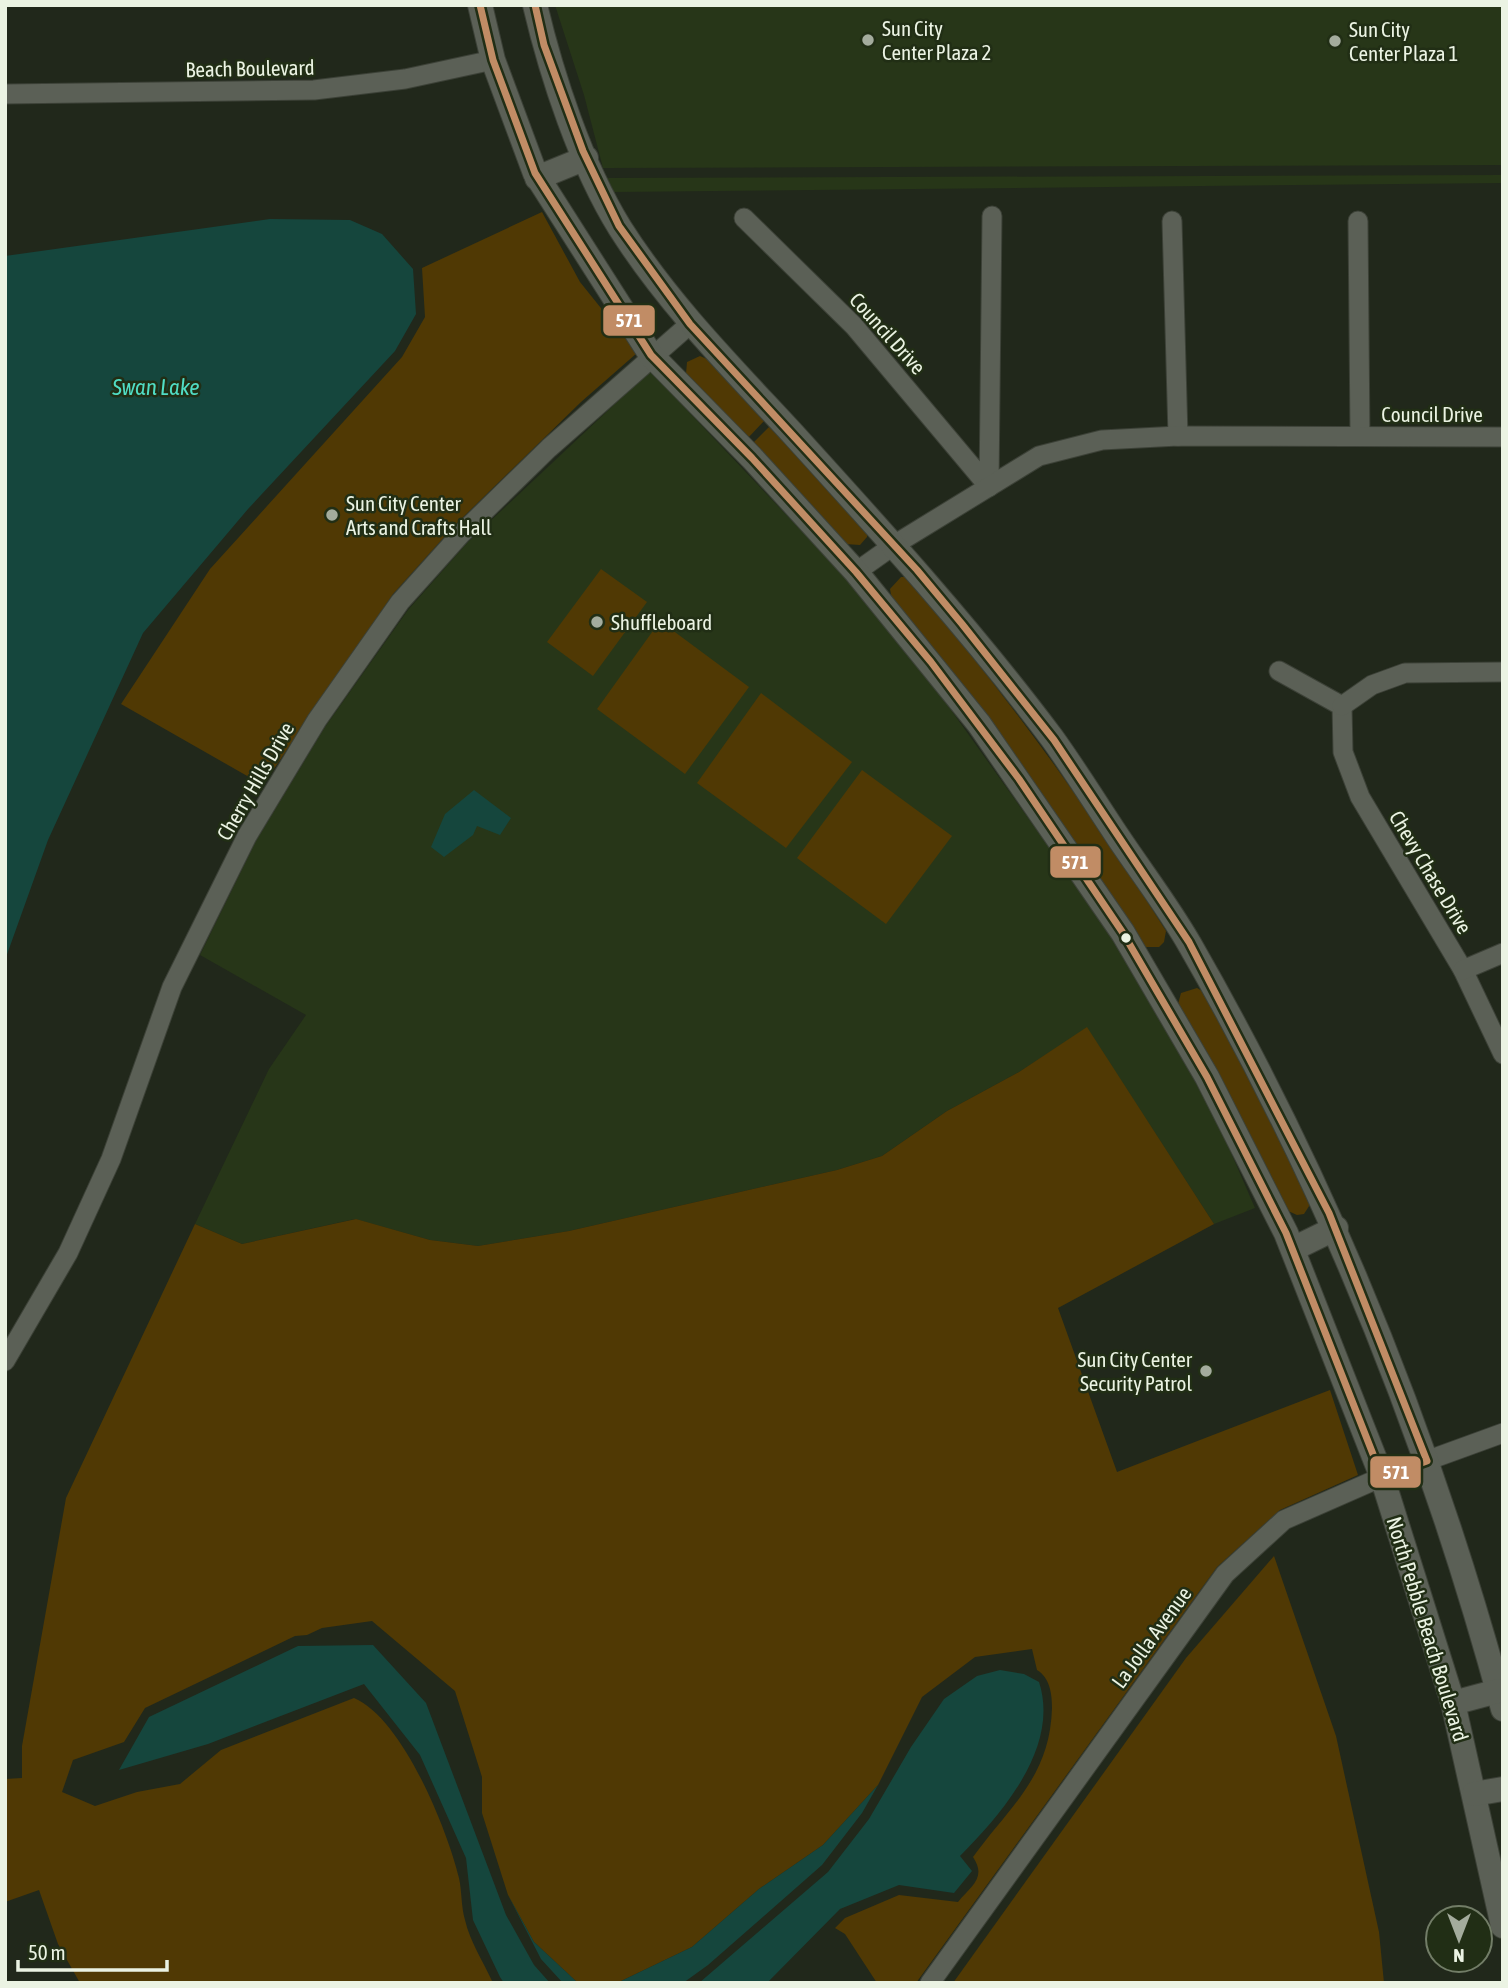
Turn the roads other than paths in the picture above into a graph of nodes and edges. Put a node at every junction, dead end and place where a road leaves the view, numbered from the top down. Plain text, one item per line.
1 (480, 5) edge
2 (535, 5) edge
3 (494, 60) junction
4 (5, 94) edge
5 (586, 158) junction
6 (537, 178) junction
7 (992, 216) dead end
8 (744, 218) dead end
9 (1172, 221) dead end
10 (1358, 222) dead end
11 (690, 324) junction
12 (651, 355) junction
13 (1178, 436) junction
14 (1360, 436) junction
15 (1503, 437) edge
16 (989, 487) junction
17 (894, 545) junction
18 (856, 572) junction
19 (1279, 671) dead end
20 (1503, 672) edge
21 (1342, 706) junction
22 (1503, 953) edge
23 (1463, 970) junction
24 (1503, 1054) edge
25 (1336, 1228) junction
26 (1293, 1249) junction
27 (8, 1349) edge
28 (1503, 1433) edge
29 (1427, 1461) junction
30 (1382, 1477) junction
31 (1500, 1700) edge
32 (1453, 1703) junction
33 (1503, 1789) edge
34 (1474, 1794) junction
35 (1503, 1926) edge
36 (930, 1983) edge

1 - 3 street, North Pebble Beach Boulevard
2 - 5 street
3 - 4 street, Beach Boulevard
3 - 6 street, North Pebble Beach Boulevard
5 - 6 street
5 - 11 street
6 - 12 street, North Pebble Beach Boulevard
7 - 16 street
8 - 16 street, Council Drive
9 - 13 street
10 - 14 street, Council Drive
11 - 12 street, Cherry Hills Drive
11 - 17 street
12 - 18 street, North Pebble Beach Boulevard
12 - 27 street, Cherry Hills Drive
13 - 14 street, Council Drive
13 - 16 street, Council Drive
14 - 15 street, Council Drive
16 - 17 street, Council Drive
17 - 18 street, Council Drive
17 - 25 street
18 - 26 street, North Pebble Beach Boulevard
19 - 21 street
20 - 21 street
21 - 23 street, Chevy Chase Drive
22 - 23 street
23 - 24 street, Chevy Chase Drive
25 - 26 street
25 - 29 street
26 - 30 street, North Pebble Beach Boulevard
28 - 29 street, La Jolla Avenue
29 - 30 street, La Jolla Avenue
29 - 31 street
30 - 32 street, North Pebble Beach Boulevard
30 - 36 street, La Jolla Avenue
31 - 32 street
32 - 34 street, North Pebble Beach Boulevard
33 - 34 street
34 - 35 street, North Pebble Beach Boulevard

